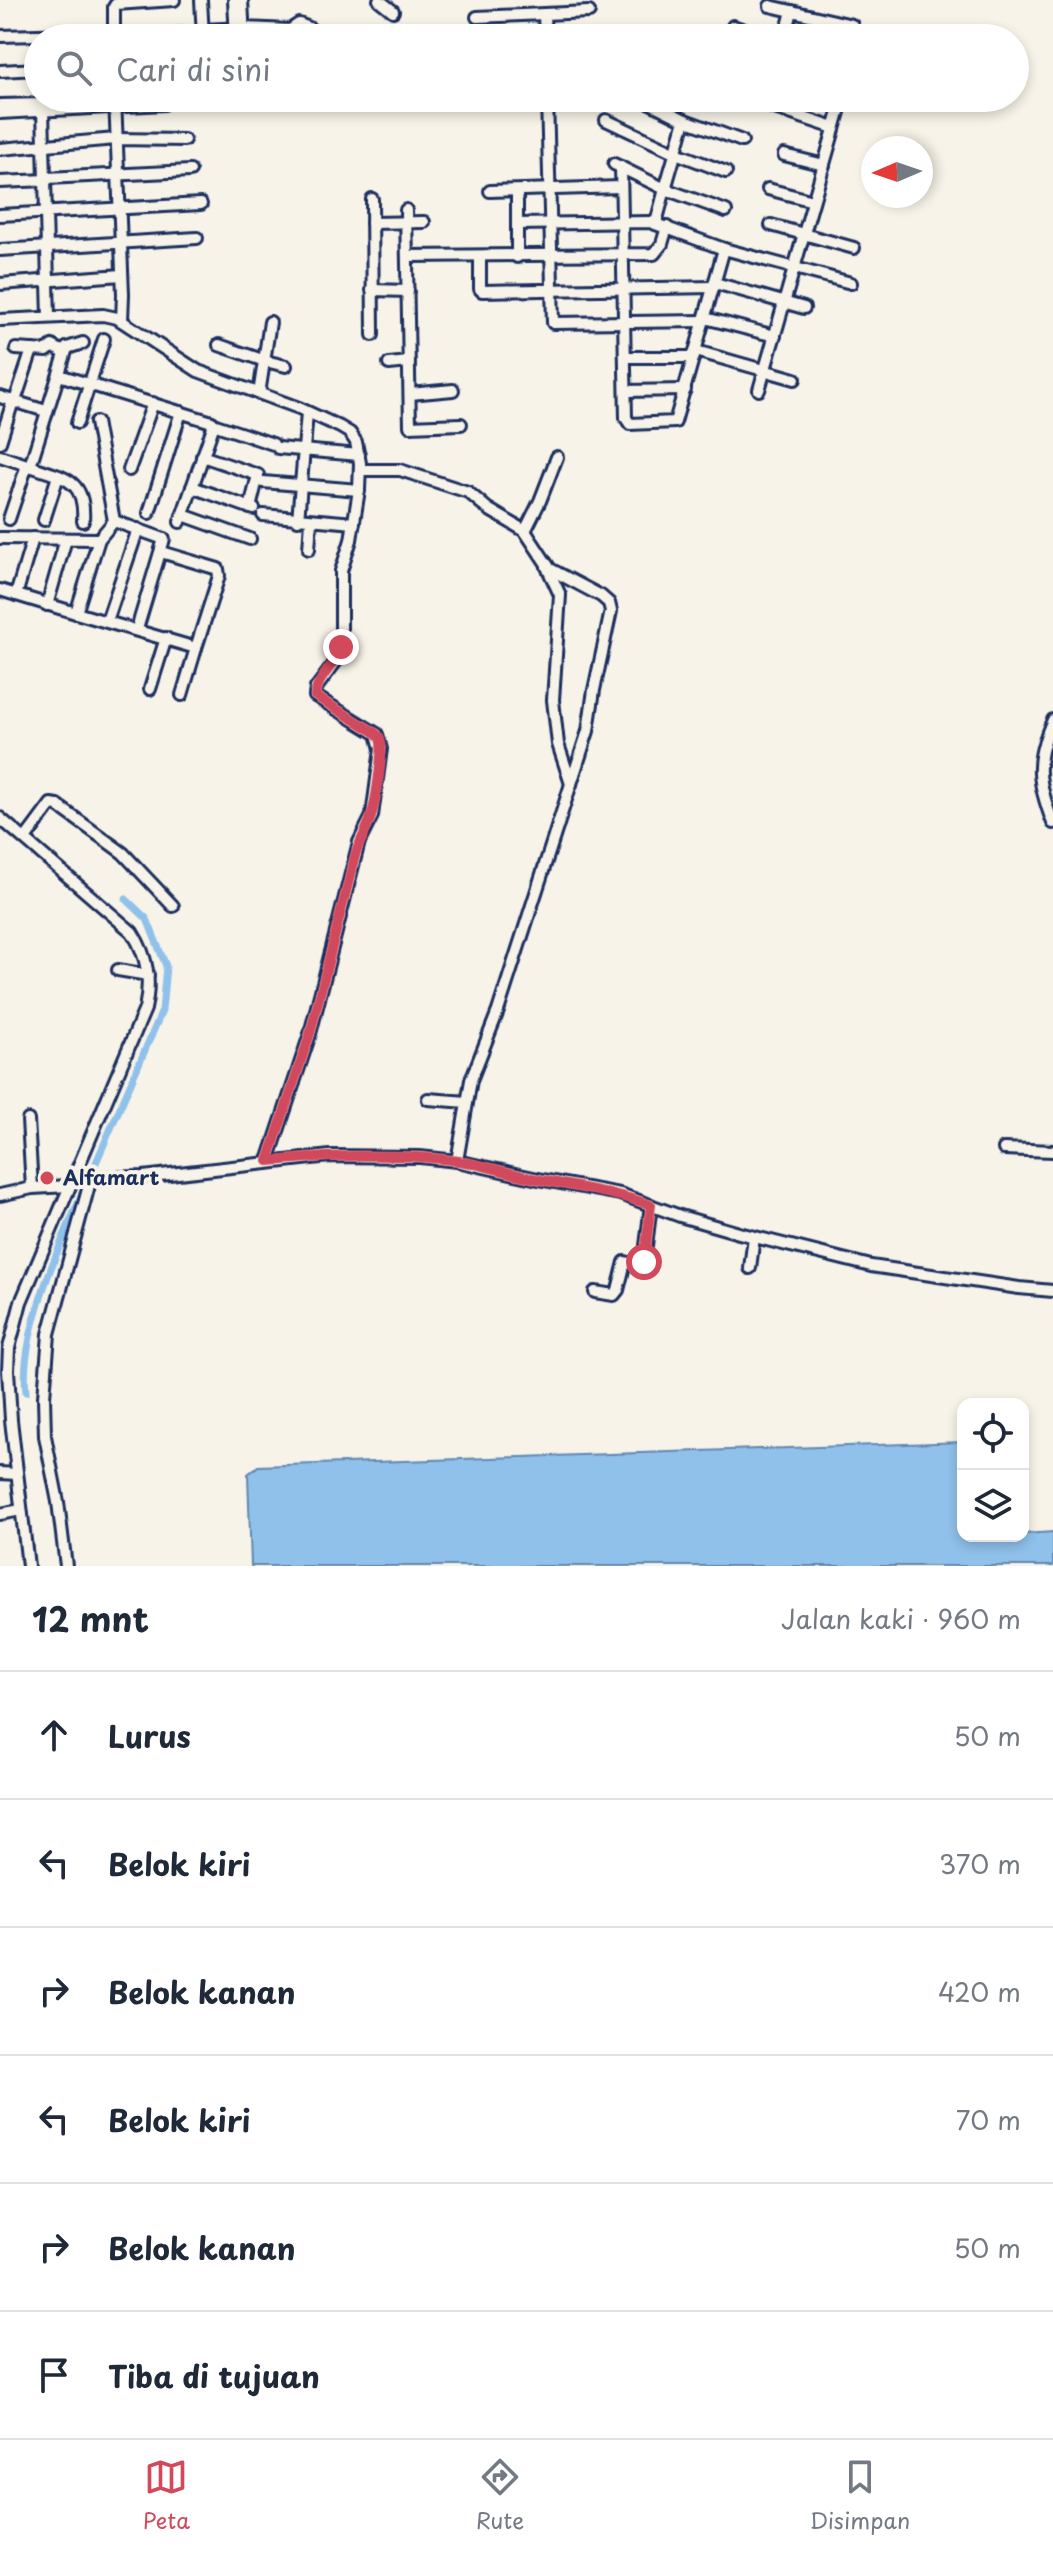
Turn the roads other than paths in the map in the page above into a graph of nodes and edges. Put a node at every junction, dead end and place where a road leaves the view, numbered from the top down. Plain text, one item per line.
1 (174, 0) edge
2 (201, 0) edge
3 (234, 0) edge
4 (242, 0) edge
5 (379, 0) edge
6 (770, 6) dead end
7 (393, 11) dead end
8 (792, 11) junction
9 (589, 12) dead end
10 (544, 15) junction
11 (477, 17) dead end
12 (114, 24) edge
13 (202, 24) edge
14 (238, 24) edge
15 (241, 24) edge
16 (544, 24) edge
17 (789, 24) edge
18 (848, 24) edge
19 (0, 36) edge
20 (24, 37) edge
21 (24, 70) edge
22 (0, 71) edge
23 (24, 104) edge
24 (0, 105) edge
25 (24, 111) edge
26 (43, 112) edge
27 (115, 112) edge
28 (547, 112) edge
29 (669, 112) edge
30 (792, 112) edge
31 (839, 112) edge
32 (0, 113) edge
33 (606, 120) dead end
34 (685, 120) junction
35 (834, 128) junction
36 (116, 139) junction
37 (184, 140) dead end
38 (742, 141) dead end
39 (46, 147) junction
40 (0, 149) edge
41 (676, 153) junction
42 (784, 155) dead end
43 (824, 165) junction
44 (190, 171) dead end
45 (726, 172) dead end
46 (119, 173) junction
47 (47, 179) junction
48 (0, 182) edge
49 (620, 187) junction
50 (665, 189) junction
51 (768, 189) dead end
52 (548, 190) junction
53 (490, 191) dead end
54 (517, 191) junction
55 (372, 199) dead end
56 (813, 201) junction
57 (201, 204) dead end
58 (119, 209) junction
59 (406, 210) dead end
60 (47, 211) junction
61 (726, 211) dead end
62 (0, 215) edge
63 (621, 221) junction
64 (407, 222) junction
65 (424, 222) dead end
66 (372, 223) junction
67 (656, 223) junction
68 (517, 224) junction
69 (549, 224) junction
70 (771, 225) dead end
71 (667, 227) junction
72 (804, 233) junction
73 (197, 238) dead end
74 (120, 242) junction
75 (48, 246) junction
76 (854, 248) dead end
77 (724, 249) junction
78 (0, 250) edge
79 (621, 255) junction
80 (407, 256) junction
81 (551, 256) junction
82 (480, 257) junction
83 (517, 257) junction
84 (794, 268) junction
85 (122, 275) junction
86 (48, 281) junction
87 (851, 283) dead end
88 (0, 284) edge
89 (714, 285) junction
90 (623, 289) junction
91 (372, 290) junction
92 (551, 290) junction
93 (408, 291) junction
94 (785, 302) junction
95 (804, 308) dead end
96 (49, 317) junction
97 (0, 320) edge
98 (705, 320) junction
99 (122, 321) junction
100 (270, 322) dead end
101 (624, 322) junction
102 (373, 335) dead end
103 (775, 336) junction
104 (104, 339) dead end
105 (83, 343) dead end
106 (219, 345) dead end
107 (67, 348) junction
108 (16, 349) dead end
109 (32, 350) junction
110 (695, 354) junction
111 (625, 357) junction
112 (265, 361) junction
113 (409, 362) junction
114 (389, 364) dead end
115 (286, 366) dead end
116 (765, 370) junction
117 (59, 375) junction
118 (795, 379) dead end
119 (89, 383) junction
120 (453, 390) dead end
121 (685, 390) junction
122 (759, 390) dead end
123 (626, 391) junction
124 (259, 394) junction
125 (410, 394) junction
126 (0, 397) edge
127 (14, 401) junction
128 (153, 403) junction
129 (46, 411) junction
130 (181, 412) junction
131 (307, 413) junction
132 (96, 422) dead end
133 (77, 423) dead end
134 (213, 424) junction
135 (461, 424) dead end
136 (0, 442) edge
137 (303, 450) junction
138 (359, 455) junction
139 (0, 456) edge
140 (202, 456) junction
141 (557, 457) dead end
142 (28, 465) junction
143 (129, 470) dead end
144 (360, 470) junction
145 (58, 476) junction
146 (263, 482) dead end
147 (300, 485) junction
148 (192, 487) junction
149 (359, 490) junction
150 (256, 511) junction
151 (149, 513) dead end
152 (9, 519) dead end
153 (44, 520) dead end
154 (298, 520) junction
155 (83, 521) dead end
156 (114, 521) junction
157 (311, 521) junction
158 (354, 523) junction
159 (138, 529) junction
160 (525, 531) junction
161 (0, 538) edge
162 (33, 538) junction
163 (66, 539) junction
164 (99, 539) junction
165 (250, 539) dead end
166 (309, 549) dead end
167 (161, 552) junction
168 (546, 564) junction
169 (0, 590) edge
170 (16, 595) junction
171 (47, 605) junction
172 (76, 613) junction
173 (107, 621) junction
174 (137, 629) junction
175 (166, 638) junction
176 (196, 648) junction
177 (150, 689) dead end
178 (182, 695) dead end
179 (1053, 720) edge
180 (571, 784) junction
181 (0, 818) edge
182 (1053, 823) edge
183 (25, 839) junction
184 (173, 906) dead end
185 (118, 970) dead end
186 (148, 975) junction
187 (428, 1099) dead end
188 (467, 1102) junction
189 (28, 1120) dead end
190 (1004, 1149) dead end
191 (1053, 1151) edge
192 (268, 1161) junction
193 (457, 1161) junction
194 (74, 1173) junction
195 (91, 1178) junction
196 (69, 1186) junction
197 (32, 1188) junction
198 (0, 1195) edge
199 (651, 1205) junction
200 (754, 1237) junction
201 (750, 1268) dead end
202 (1053, 1291) edge
203 (595, 1292) dead end
204 (0, 1473) edge
205 (17, 1474) junction
206 (21, 1510) junction
207 (0, 1514) edge
208 (28, 1566) edge
209 (66, 1566) edge

1 - 12 street
2 - 13 street
3 - 14 street
4 - 15 street
5 - 7 street
6 - 8 street
8 - 17 street
8 - 18 street
9 - 10 street
10 - 11 street
10 - 16 street
19 - 20 street
21 - 22 street
23 - 24 street
25 - 32 street
26 - 39 street
27 - 36 street
28 - 52 street
29 - 34 street
30 - 35 street
31 - 35 street
33 - 41 street
34 - 38 street
34 - 41 street
35 - 43 street
36 - 37 street
36 - 39 street
36 - 46 street
39 - 40 street
39 - 47 street
41 - 45 street
41 - 50 street
42 - 43 street
43 - 56 street
44 - 46 street
46 - 47 street
46 - 58 street
47 - 48 street
47 - 60 street
49 - 50 street
49 - 52 street
49 - 63 street
50 - 61 street
50 - 67 street
51 - 56 street
52 - 54 street
52 - 69 street
53 - 54 street
54 - 68 street
55 - 66 street
56 - 72 street
57 - 58 street
58 - 60 street
58 - 74 street
59 - 64 street
60 - 62 street
60 - 75 street
63 - 67 street
63 - 69 street
63 - 79 street
64 - 65 street
64 - 66 street
64 - 80 street
66 - 91 street
67 - 71 street
68 - 69 street
68 - 83 street
69 - 81 street
70 - 72 street
71 - 77 street
71 - 79 street
72 - 76 street
72 - 84 street
73 - 74 street
74 - 75 street
74 - 85 street
75 - 78 street
75 - 86 street
77 - 84 street
77 - 89 street
79 - 81 street
79 - 90 street
80 - 82 street
80 - 93 street
81 - 83 street
81 - 92 street
82 - 83 street
82 - 92 street
84 - 87 street
84 - 94 street
85 - 86 street
85 - 99 street
86 - 88 street
86 - 96 street
89 - 90 street
89 - 94 street
89 - 98 street
90 - 92 street
90 - 101 street
91 - 93 street
91 - 102 street
92 - 101 street
93 - 113 street
94 - 95 street
94 - 103 street
96 - 97 street
96 - 99 street
98 - 101 street
98 - 103 street
98 - 110 street
99 - 124 street
100 - 112 street
101 - 111 street
103 - 116 street
104 - 119 street
105 - 107 street
106 - 112 street
107 - 109 street
107 - 117 street
108 - 109 street
109 - 127 street
110 - 111 street
110 - 116 street
110 - 121 street
111 - 123 street
112 - 115 street
112 - 124 street
113 - 114 street
113 - 125 street
116 - 118 street
116 - 122 street
117 - 119 street
117 - 129 street
119 - 128 street
119 - 133 street
120 - 125 street
121 - 123 street
121 - 123 street
124 - 131 street
125 - 135 street
126 - 127 street
127 - 129 street
127 - 136 street
128 - 130 street
128 - 143 street
129 - 142 street
130 - 134 street
130 - 151 street
131 - 137 street
131 - 138 street
132 - 156 street
134 - 137 street
134 - 140 street
137 - 138 street
137 - 147 street
138 - 144 street
139 - 142 street
140 - 148 street
140 - 150 street
141 - 160 street
142 - 145 street
142 - 152 street
144 - 149 street
144 - 160 street
145 - 153 street
145 - 155 street
146 - 147 street
147 - 149 street
147 - 154 street
148 - 150 street
148 - 165 street
149 - 158 street
150 - 154 street
154 - 157 street
156 - 159 street
156 - 164 street
157 - 158 street
157 - 166 street
158 - 192 street
159 - 167 street
159 - 173 street
160 - 168 street
161 - 162 street
162 - 163 street
162 - 170 street
163 - 164 street
163 - 171 street
164 - 172 street
167 - 174 street
167 - 176 street
168 - 180 street
168 - 180 street
169 - 170 street
170 - 171 street
171 - 172 street
172 - 173 street
173 - 174 street
174 - 175 street
175 - 176 street
175 - 177 street
176 - 178 street
179 - 182 street
180 - 188 street
181 - 183 street
183 - 184 street
183 - 186 street
185 - 186 street
186 - 194 street
187 - 188 street
188 - 193 street
189 - 197 street
190 - 191 street
192 - 193 street
192 - 195 street
193 - 199 street
194 - 195 street
194 - 196 street
195 - 209 street
196 - 197 street
196 - 205 street
197 - 198 street
199 - 200 street
199 - 203 street
200 - 201 street
200 - 202 street
204 - 205 street
205 - 206 street
206 - 207 street
206 - 208 street

